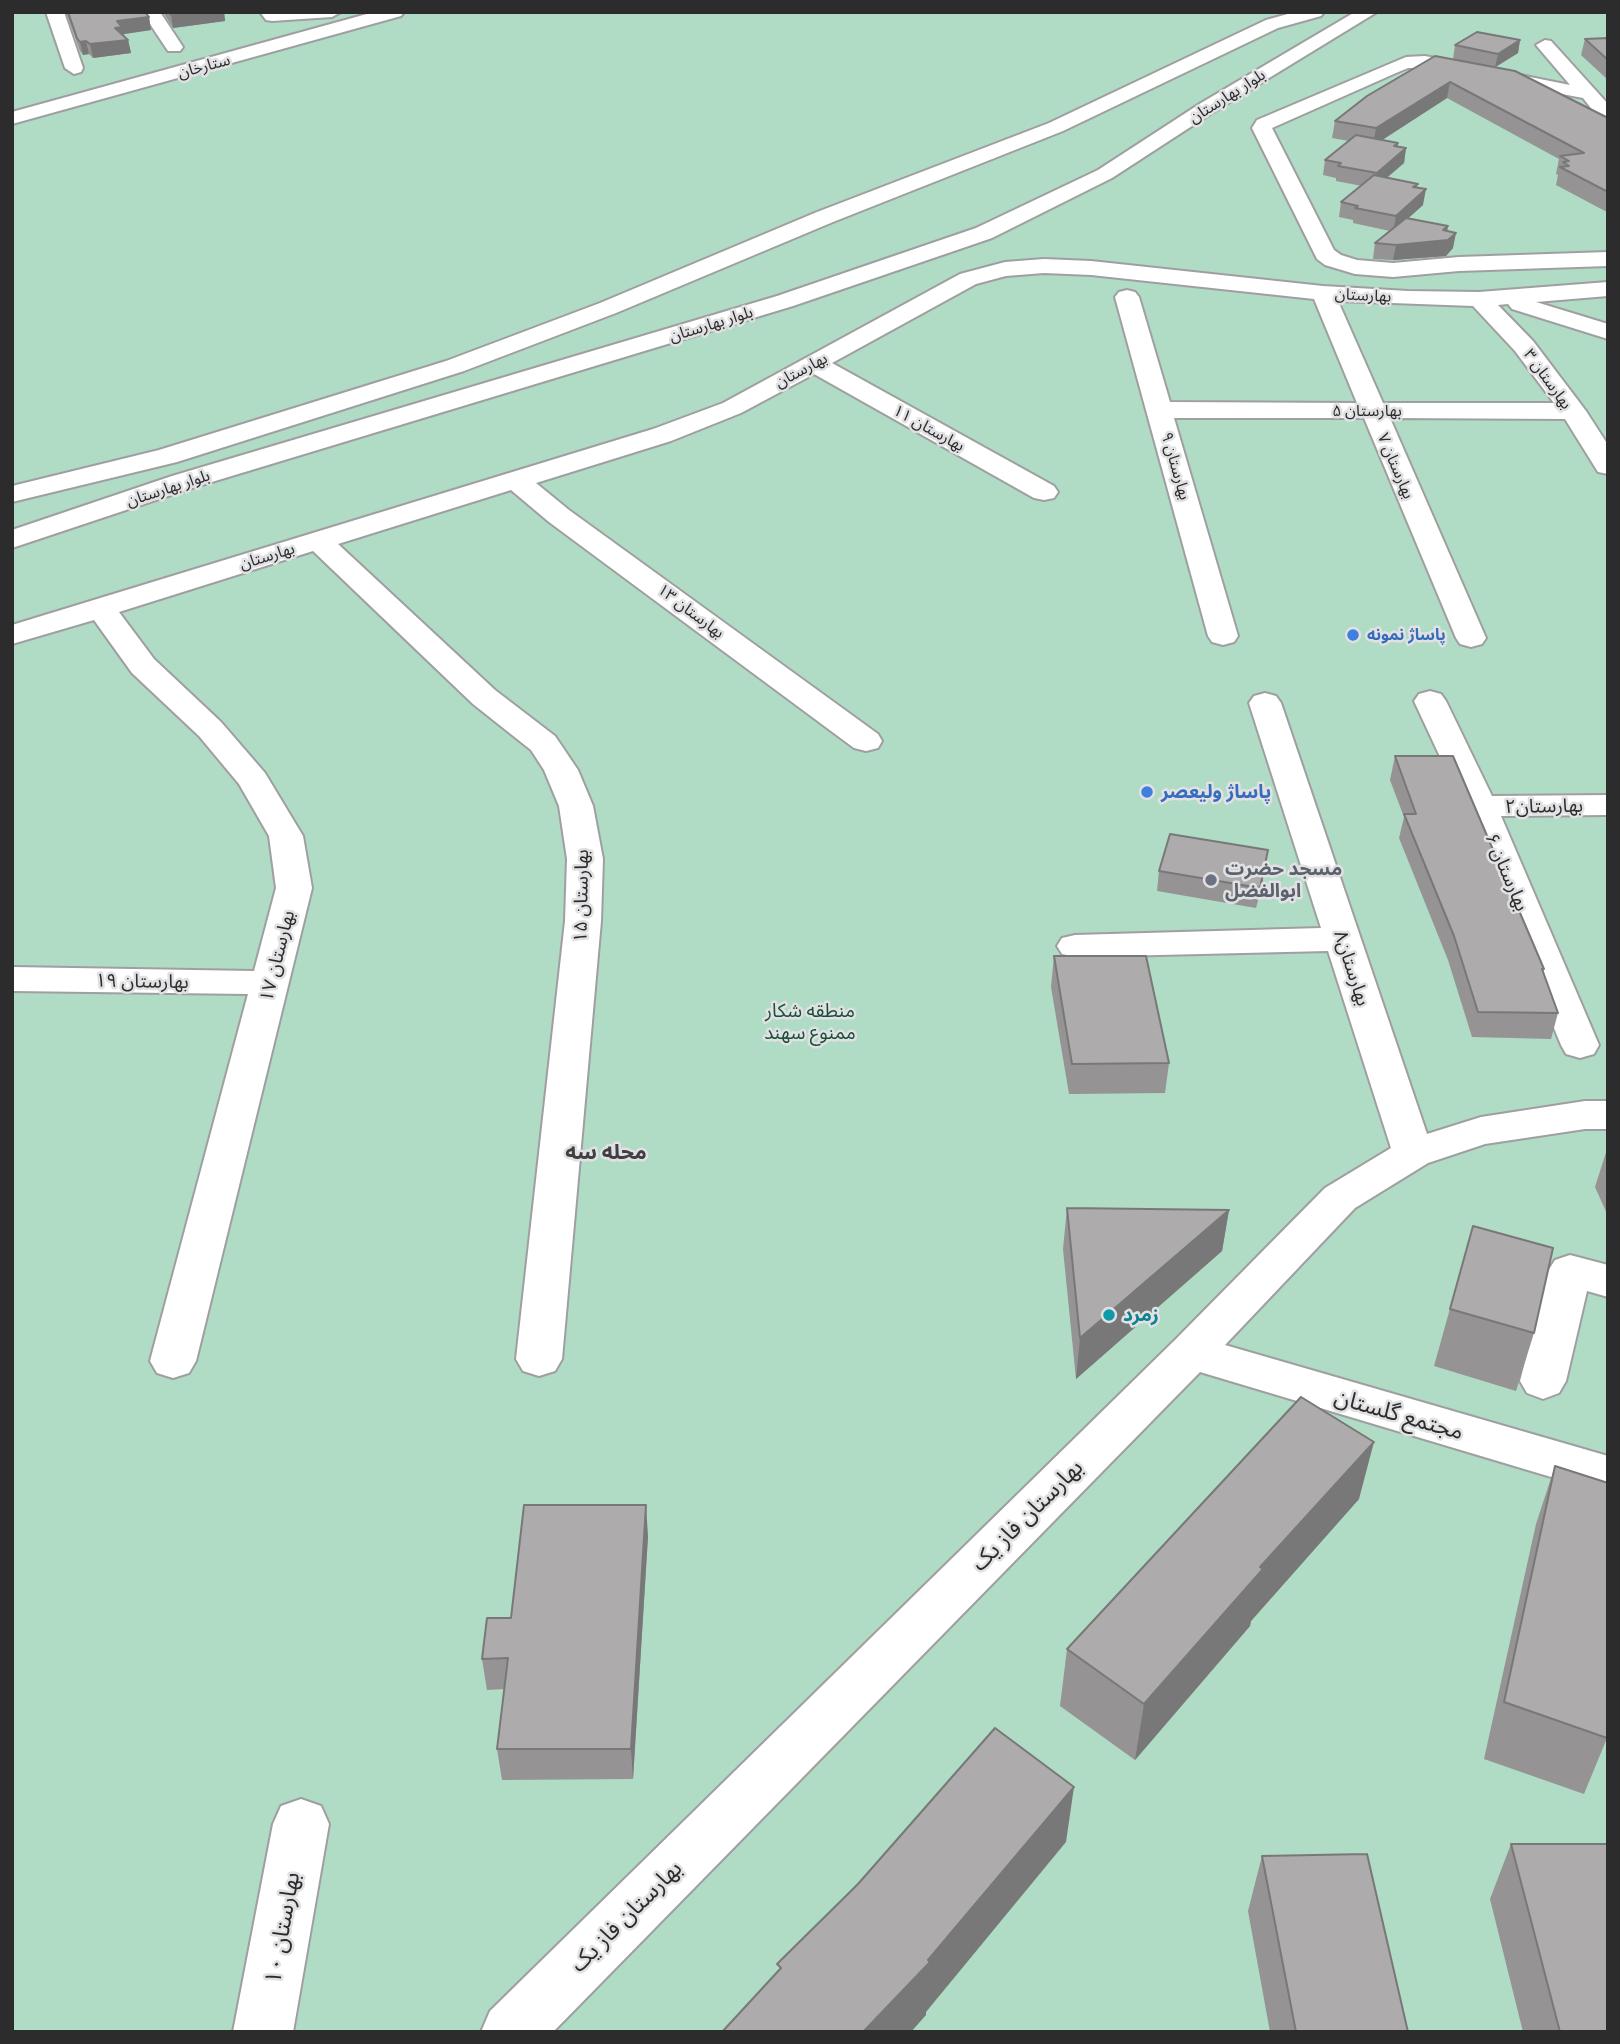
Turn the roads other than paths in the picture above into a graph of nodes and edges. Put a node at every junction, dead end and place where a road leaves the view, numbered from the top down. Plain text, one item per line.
1 (55, 12) edge
2 (151, 12) edge
3 (269, 12) edge
4 (332, 12) edge
5 (394, 12) edge
6 (1315, 12) edge
7 (1367, 12) edge
8 (1282, 18) edge
9 (1545, 45) dead end
10 (174, 47) dead end
11 (74, 68) dead end
12 (1589, 94) junction
13 (23, 98) dead end
14 (43, 110) junction
15 (1608, 117) edge
16 (12, 118) edge
17 (1608, 260) edge
18 (1523, 261) junction
19 (1487, 263) junction
20 (1608, 289) edge
21 (1323, 293) junction
22 (1549, 294) junction
23 (1127, 297) dead end
24 (1498, 297) junction
25 (1608, 332) edge
26 (813, 363) junction
27 (1160, 410) junction
28 (1372, 411) junction
29 (1573, 411) junction
30 (1608, 467) edge
31 (516, 480) junction
32 (1044, 492) dead end
33 (12, 494) edge
34 (12, 540) edge
35 (318, 541) junction
36 (102, 607) junction
37 (12, 635) edge
38 (1223, 636) dead end
39 (1471, 638) dead end
40 (1430, 701) dead end
41 (1265, 703) dead end
42 (866, 741) dead end
43 (1608, 805) edge
44 (1479, 806) junction
45 (1343, 939) junction
46 (1075, 946) dead end
47 (12, 979) edge
48 (271, 983) junction
49 (1580, 1045) dead end
50 (1608, 1115) edge
51 (1413, 1153) junction
52 (1608, 1281) edge
53 (1191, 1352) junction
54 (539, 1359) dead end
55 (173, 1361) dead end
56 (1543, 1381) dead end
57 (1608, 1475) edge
58 (301, 1824) dead end
59 (263, 2032) edge
60 (510, 2032) edge

1 - 11 street
2 - 10 street
3 - 4 street
5 - 14 street, ستارخان
6 - 8 street, بلوار بهارستان
7 - 34 street, بلوار بهارستان
8 - 33 street, بلوار بهارستان
9 - 12 street
12 - 15 street
12 - 19 street
13 - 14 street
14 - 16 street, ستارخان
17 - 18 street
18 - 19 street
18 - 22 street
19 - 24 street, بهارستان ۳
20 - 22 street, بهارستان
20 - 25 street
21 - 24 street, بهارستان
21 - 26 street, بهارستان
21 - 28 street, بهارستان ۷
22 - 24 street, بهارستان
23 - 27 street, بهارستان ۹
24 - 25 street
24 - 29 street, بهارستان ۳
26 - 31 street, بهارستان
26 - 32 street, بهارستان ۱۱
27 - 28 street, بهارستان ۵
27 - 38 street, بهارستان ۹
28 - 29 street, بهارستان ۵
28 - 39 street, بهارستان ۷
29 - 30 street, بهارستان ۳
31 - 35 street, بهارستان
31 - 42 street, بهارستان ۱۳
35 - 36 street, بهارستان
35 - 54 street, بهارستان ۱۵
36 - 37 street, بهارستان
36 - 48 street, بهارستان ۱۷
40 - 44 street, بهارستان ۶
41 - 45 street, بهارستان۸
43 - 44 street, بهارستان۲
44 - 49 street, بهارستان ۶
45 - 46 street
45 - 51 street, بهارستان۸
47 - 48 street, بهارستان ۱۹
48 - 55 street, بهارستان ۱۷
50 - 51 street, بهارستان فاز یک
51 - 53 street, بهارستان فاز یک
52 - 56 street
53 - 57 street, مجتمع گلستان
53 - 60 street, بهارستان فاز یک
58 - 59 street, بهارستان ۱۰

